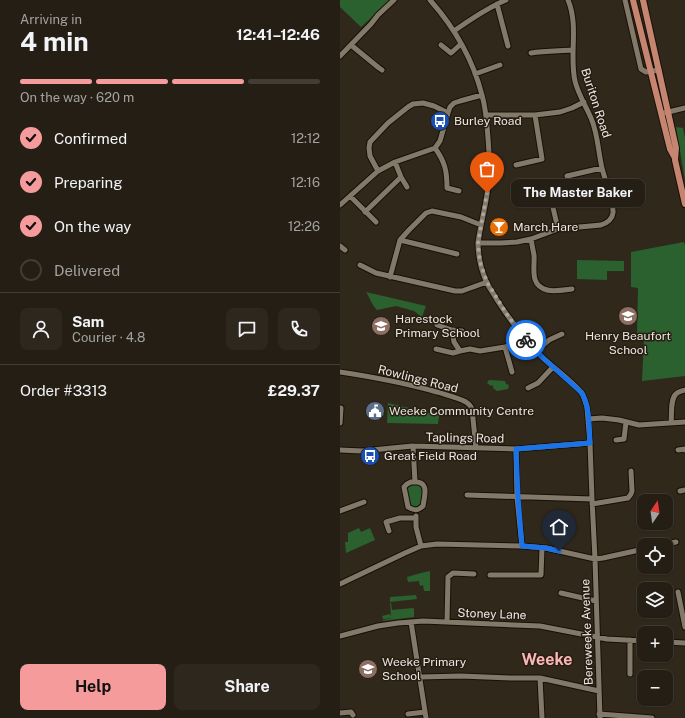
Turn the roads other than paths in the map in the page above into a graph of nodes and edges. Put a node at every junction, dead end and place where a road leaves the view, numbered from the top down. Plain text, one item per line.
1 (394, 0) edge
2 (430, 0) edge
3 (506, 0) edge
4 (568, 0) edge
5 (624, 0) edge
6 (633, 0) edge
7 (643, 0) edge
8 (497, 4) junction
9 (637, 14) junction
10 (628, 16) junction
11 (454, 31) junction
12 (461, 44) junction
13 (351, 45) junction
14 (441, 45) dead end
15 (508, 46) dead end
16 (572, 50) junction
17 (531, 53) dead end
18 (340, 56) edge
19 (500, 65) dead end
20 (379, 70) dead end
21 (658, 70) junction
22 (651, 72) junction
23 (475, 74) junction
24 (482, 95) junction
25 (584, 102) junction
26 (685, 108) edge
27 (448, 113) junction
28 (665, 113) junction
29 (486, 115) junction
30 (535, 115) junction
31 (435, 148) junction
32 (395, 162) junction
33 (516, 165) dead end
34 (602, 168) junction
35 (378, 171) junction
36 (568, 176) dead end
37 (402, 177) junction
38 (407, 187) dead end
39 (459, 191) dead end
40 (350, 196) junction
41 (551, 200) dead end
42 (685, 204) edge
43 (340, 205) edge
44 (365, 212) junction
45 (376, 222) dead end
46 (481, 225) junction
47 (558, 229) junction
48 (400, 240) junction
49 (531, 240) junction
50 (478, 243) junction
51 (340, 246) edge
52 (345, 250) dead end
53 (457, 254) dead end
54 (360, 265) dead end
55 (390, 277) junction
56 (487, 282) junction
57 (572, 289) dead end
58 (437, 325) dead end
59 (452, 330) junction
60 (462, 331) dead end
61 (562, 334) dead end
62 (523, 336) junction
63 (505, 347) junction
64 (436, 350) dead end
65 (460, 351) junction
66 (536, 351) junction
67 (553, 367) junction
68 (340, 372) edge
69 (512, 372) dead end
70 (528, 388) dead end
71 (685, 390) edge
72 (341, 408) edge
73 (348, 408) dead end
74 (588, 419) junction
75 (626, 422) junction
76 (685, 422) edge
77 (340, 423) edge
78 (671, 423) junction
79 (616, 440) dead end
80 (590, 443) junction
81 (414, 446) junction
82 (476, 448) junction
83 (516, 449) junction
84 (340, 450) edge
85 (678, 450) dead end
86 (685, 450) edge
87 (631, 471) dead end
88 (415, 482) junction
89 (467, 495) dead end
90 (518, 497) junction
91 (592, 501) junction
92 (364, 502) dead end
93 (415, 510) junction
94 (340, 511) edge
95 (416, 518) junction
96 (389, 531) dead end
97 (676, 542) dead end
98 (673, 543) edge
99 (421, 546) junction
100 (522, 546) junction
101 (542, 548) junction
102 (637, 551) edge
103 (595, 559) junction
104 (474, 574) dead end
105 (490, 575) dead end
106 (340, 584) edge
107 (678, 592) dead end
108 (561, 593) dead end
109 (596, 601) junction
110 (411, 622) junction
111 (446, 622) junction
112 (685, 627) edge
113 (340, 636) edge
114 (597, 637) junction
115 (630, 640) junction
116 (637, 640) edge
117 (673, 642) edge
118 (685, 643) edge
119 (630, 674) dead end
120 (420, 677) junction
121 (540, 678) junction
122 (599, 691) junction
123 (425, 712) junction
124 (340, 713) edge
125 (408, 714) dead end
126 (353, 715) dead end
127 (600, 716) edge
128 (426, 718) edge
129 (542, 718) edge
130 (652, 718) edge

1 - 13 street
2 - 11 street
3 - 8 street
4 - 16 street, Buriton Road
5 - 10 street
6 - 9 main road
7 - 21 main road
8 - 11 street
8 - 15 street
9 - 10 street
9 - 22 main road
10 - 22 street
11 - 12 street
12 - 14 street
12 - 23 street
13 - 18 street
13 - 20 street
16 - 17 street
16 - 25 street, Buriton Road
19 - 23 street
21 - 22 street
21 - 28 main road
22 - 28 main road
23 - 24 street
24 - 27 street
24 - 29 street
25 - 30 street
25 - 34 street, Buriton Road
26 - 28 street
27 - 31 street
27 - 35 street
28 - 42 main road
29 - 30 street
29 - 46 street
30 - 33 street
31 - 32 street
31 - 39 street
32 - 35 street
32 - 37 street
34 - 36 street
34 - 47 street, Buriton Road
35 - 40 street
37 - 38 street
37 - 44 street
40 - 43 street
40 - 44 street
41 - 47 street
44 - 45 street
46 - 48 street
46 - 50 street
47 - 49 street, Buriton Road
48 - 53 street
48 - 55 street
49 - 50 street, Buriton Road
49 - 57 street
50 - 56 street
51 - 52 street
54 - 55 street
55 - 56 street
56 - 62 street
58 - 59 street
59 - 60 street
59 - 65 street
61 - 66 street
62 - 63 street
62 - 66 street
63 - 65 street
63 - 69 street
64 - 65 street
66 - 67 street
67 - 70 street
67 - 74 street, Bereweeke Avenue
68 - 82 street, Rowlings Road
71 - 78 street
72 - 73 street
72 - 77 street
74 - 75 street
74 - 80 street, Bereweeke Avenue
75 - 78 street
75 - 79 street
76 - 78 street
80 - 83 street, Taplings Road
80 - 91 street, Bereweeke Avenue
81 - 82 street, Taplings Road
81 - 84 street, Taplings Road
81 - 88 street
82 - 83 street, Taplings Road
83 - 90 street
85 - 86 street
87 - 91 street
88 - 93 street
88 - 93 street
89 - 90 street
90 - 91 street
90 - 100 street
91 - 103 street, Bereweeke Avenue
92 - 94 street
93 - 95 street
95 - 96 street
95 - 99 street
97 - 98 street
99 - 100 street
99 - 106 street
100 - 101 street
101 - 103 street
101 - 105 street
102 - 103 street
103 - 109 street, Bereweeke Avenue
104 - 111 street
107 - 112 street
108 - 109 street
109 - 114 street, Bereweeke Avenue
110 - 111 street, Stoney Lane
110 - 113 street, Stoney Lane
110 - 120 street
111 - 114 street, Stoney Lane
114 - 115 street, Stoney Lane
114 - 122 street, Bereweeke Avenue
115 - 116 street, Stoney Lane
115 - 119 street
117 - 118 street
120 - 121 street
120 - 123 street
121 - 122 street
121 - 129 street
122 - 127 street, Bereweeke Avenue
123 - 125 street
123 - 128 street
124 - 126 street
127 - 130 street

